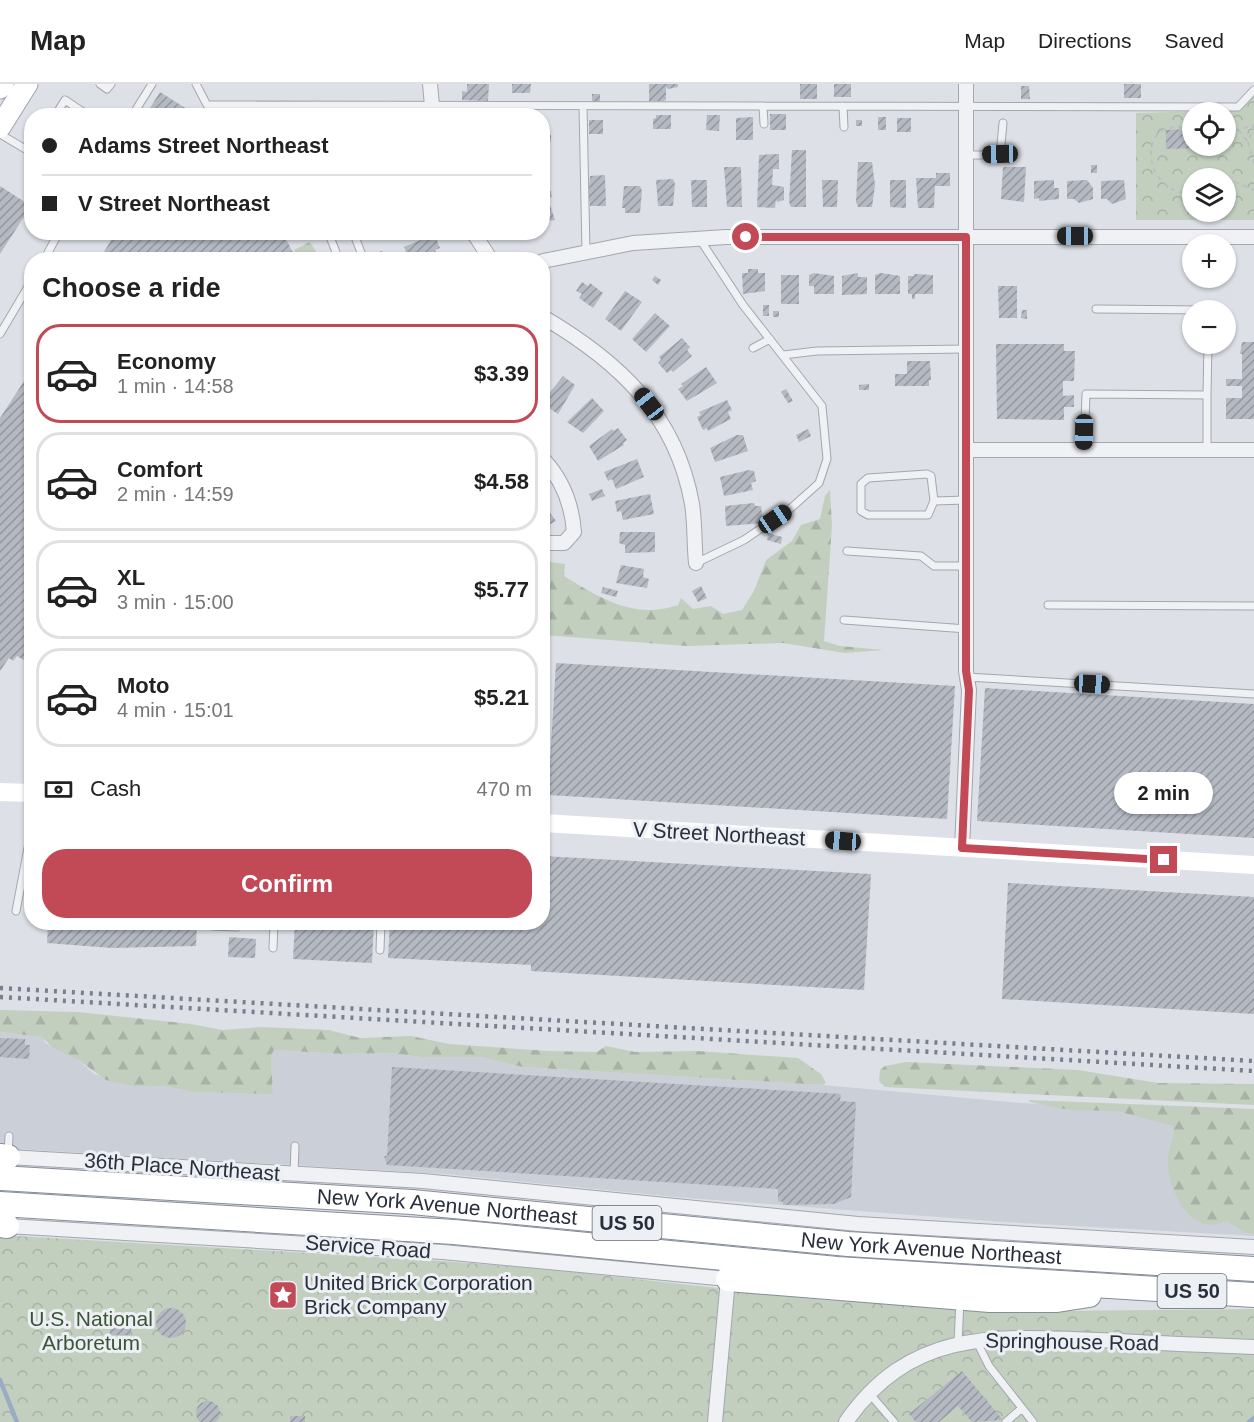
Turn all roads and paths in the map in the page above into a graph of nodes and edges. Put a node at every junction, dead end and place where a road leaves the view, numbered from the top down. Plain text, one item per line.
1 (3, 84) edge
2 (27, 84) edge
3 (100, 84) edge
4 (111, 84) edge
5 (152, 84) edge
6 (196, 84) edge
7 (430, 84) edge
8 (966, 84) edge
9 (0, 88) edge
10 (1254, 90) edge
11 (254, 105) junction
12 (283, 105) junction
13 (317, 105) junction
14 (583, 106) junction
15 (763, 106) junction
16 (843, 106) junction
17 (966, 106) junction
18 (60, 108) edge
19 (76, 108) edge
20 (137, 108) edge
21 (255, 108) edge
22 (284, 108) edge
23 (318, 108) edge
24 (374, 108) edge
25 (432, 108) edge
26 (523, 108) edge
27 (1003, 123) dead end
28 (764, 124) dead end
29 (1254, 125) edge
30 (0, 127) edge
31 (844, 127) dead end
32 (1182, 128) edge
33 (1236, 130) edge
34 (1239, 130) junction
35 (0, 134) edge
36 (1248, 142) junction
37 (24, 149) edge
38 (966, 156) junction
39 (1254, 163) edge
40 (1236, 182) edge
41 (1254, 190) edge
42 (1182, 193) edge
43 (966, 237) junction
44 (1254, 237) edge
45 (699, 238) junction
46 (331, 240) edge
47 (336, 252) dead end
48 (586, 252) junction
49 (550, 260) edge
50 (24, 294) edge
51 (1096, 309) dead end
52 (1182, 310) edge
53 (550, 322) edge
54 (0, 334) edge
55 (770, 339) junction
56 (753, 348) dead end
57 (966, 349) junction
58 (783, 354) junction
59 (1208, 354) edge
60 (1207, 395) junction
61 (966, 450) junction
62 (1084, 450) junction
63 (1207, 450) junction
64 (1254, 450) edge
65 (550, 468) edge
66 (966, 500) junction
67 (934, 501) junction
68 (550, 543) edge
69 (847, 551) dead end
70 (696, 563) joint
71 (966, 566) junction
72 (1048, 605) dead end
73 (1254, 606) edge
74 (844, 620) dead end
75 (967, 629) junction
76 (967, 677) junction
77 (1254, 694) edge
78 (2, 794) edge
79 (24, 794) edge
80 (550, 823) edge
81 (962, 848) junction
82 (1254, 865) edge
83 (24, 868) edge
84 (16, 911) dead end
85 (274, 930) edge
86 (381, 930) edge
87 (273, 948) dead end
88 (380, 950) dead end
89 (295, 1146) dead end
90 (4, 1157) edge
91 (294, 1174) junction
92 (2, 1218) edge
93 (1254, 1247) edge
94 (1254, 1269) edge
95 (728, 1279) junction
96 (1130, 1287) junction
97 (1254, 1294) edge
98 (960, 1298) junction
99 (976, 1340) junction
100 (958, 1343) junction
101 (1254, 1347) edge
102 (869, 1393) junction
103 (1022, 1408) junction
104 (715, 1422) edge
105 (846, 1422) edge
106 (894, 1422) edge
107 (1006, 1422) edge
108 (1033, 1422) edge

1 - 9 main road
2 - 30 main road
3 - 4 lane
5 - 20 lane
6 - 11 lane
7 - 25 street
8 - 17 street
10 - 17 lane
11 - 12 lane
11 - 21 lane
12 - 13 lane
12 - 22 lane
13 - 23 lane
13 - 24 lane
14 - 15 lane
14 - 26 lane
14 - 48 lane
15 - 16 lane
15 - 28 lane
16 - 17 lane
16 - 31 lane
17 - 38 street
18 - 19 lane
27 - 38 lane
29 - 34 path
29 - 36 path
32 - 42 path
33 - 34 path
34 - 36 path
35 - 37 lane
36 - 39 path
38 - 43 street
40 - 41 path
43 - 44 street
43 - 45 street
43 - 57 street
45 - 48 street
45 - 55 lane
46 - 47 lane
48 - 49 street
50 - 54 lane
51 - 52 lane
53 - 70 street
55 - 56 lane
55 - 58 lane
57 - 58 lane
57 - 61 street
58 - 70 lane
59 - 60 lane
60 - 62 lane
60 - 63 lane
61 - 62 street
61 - 66 street
62 - 63 street
63 - 64 street
65 - 68 street
66 - 67 lane
66 - 71 street
67 - 67 lane
69 - 71 lane
71 - 75 street
72 - 73 lane
74 - 75 lane
75 - 76 street
76 - 77 lane
76 - 81 street
78 - 79 street
80 - 81 street, V Street Northeast
81 - 82 street, V Street Northeast
83 - 84 lane
85 - 87 lane
86 - 88 lane
89 - 91 lane
90 - 91 street, 36th Place Northeast
90 - 94 highway, New York Avenue Northeast / US 50
91 - 93 street, 36th Place Northeast
92 - 95 street, Service Road
92 - 96 highway, New York Avenue Northeast / US 50
95 - 98 highway
95 - 104 street
96 - 97 highway, New York Avenue Northeast / US 50
96 - 98 highway
98 - 100 lane
99 - 100 street, Springhouse Road
99 - 101 street, Springhouse Road
99 - 103 lane
100 - 102 street, Springhouse Road
102 - 105 street, Springhouse Road
102 - 106 lane
103 - 107 lane
103 - 108 lane

